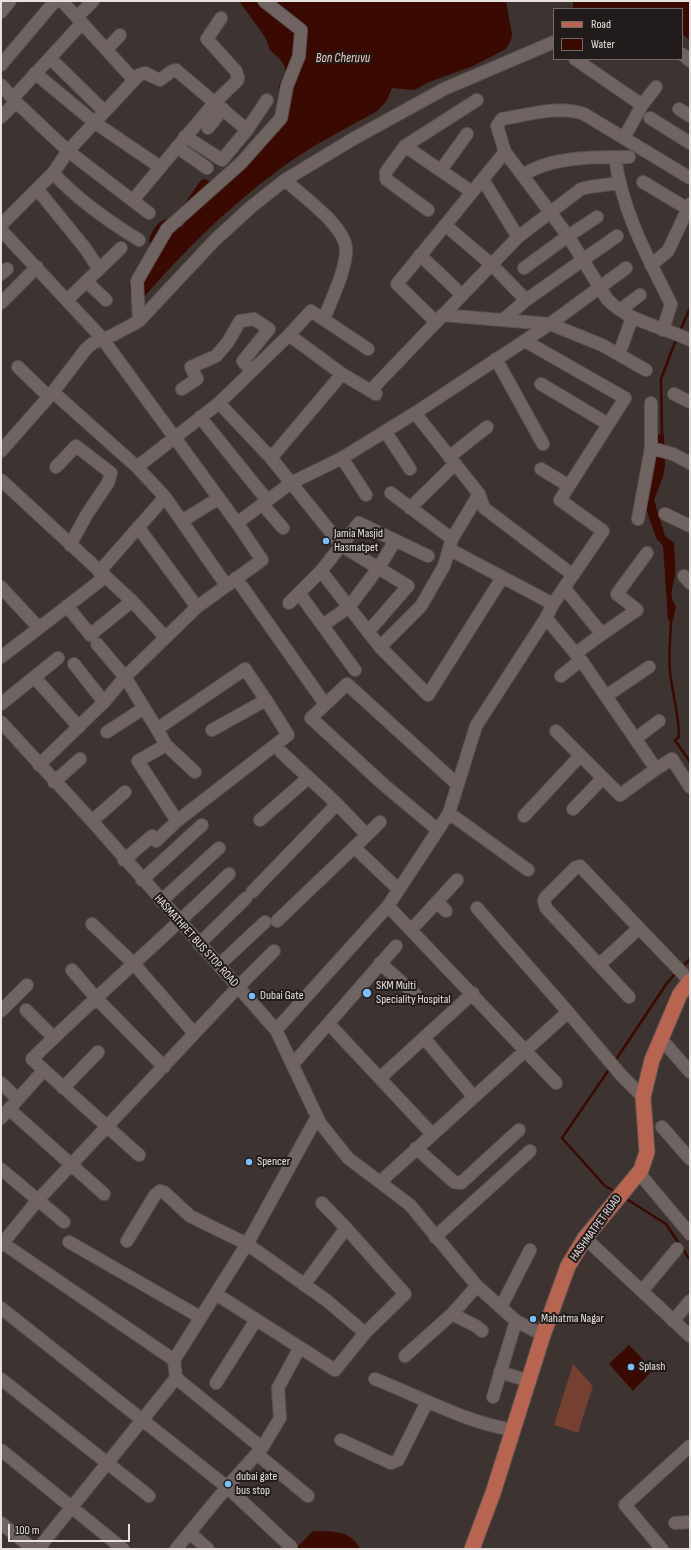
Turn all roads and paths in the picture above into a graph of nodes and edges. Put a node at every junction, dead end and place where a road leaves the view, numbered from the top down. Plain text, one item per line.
1 (10, 1) edge
2 (55, 1) edge
3 (62, 1) edge
4 (93, 1) edge
5 (264, 1) edge
6 (1, 12) edge
7 (221, 18) dead end
8 (79, 20) junction
9 (120, 35) dead end
10 (553, 42) edge
11 (107, 49) junction
12 (50, 58) junction
13 (576, 60) edge
14 (1, 65) edge
15 (35, 73) junction
16 (133, 79) junction
17 (1, 85) edge
18 (656, 87) dead end
19 (14, 100) junction
20 (267, 100) dead end
21 (477, 100) dead end
22 (219, 105) junction
23 (642, 105) junction
24 (679, 109) dead end
25 (104, 111) junction
26 (1, 116) edge
27 (690, 116) edge
28 (650, 118) dead end
29 (94, 122) junction
30 (208, 128) dead end
31 (247, 130) junction
32 (467, 134) dead end
33 (185, 136) junction
34 (624, 138) junction
35 (690, 144) edge
36 (405, 146) junction
37 (177, 147) junction
38 (68, 151) junction
39 (505, 152) junction
40 (615, 157) junction
41 (629, 157) dead end
42 (160, 167) junction
43 (207, 168) dead end
44 (441, 170) junction
45 (53, 173) junction
46 (523, 175) junction
47 (690, 178) edge
48 (285, 180) junction
49 (483, 180) junction
50 (643, 182) dead end
51 (618, 183) junction
52 (37, 189) junction
53 (472, 192) junction
54 (133, 200) junction
55 (689, 206) edge
56 (428, 210) dead end
57 (551, 212) junction
58 (149, 213) dead end
59 (597, 217) dead end
60 (1, 225) edge
61 (445, 225) junction
62 (1, 230) edge
63 (568, 236) junction
64 (618, 236) dead end
65 (518, 237) junction
66 (139, 240) dead end
67 (121, 248) dead end
68 (420, 255) junction
69 (584, 262) junction
70 (491, 264) junction
71 (651, 265) junction
72 (37, 267) junction
73 (524, 268) dead end
74 (626, 268) dead end
75 (99, 270) junction
76 (87, 282) junction
77 (600, 287) junction
78 (462, 295) junction
79 (640, 296) dead end
80 (67, 300) junction
81 (106, 300) dead end
82 (526, 300) junction
83 (1, 303) edge
84 (620, 310) junction
85 (439, 318) junction
86 (632, 318) junction
87 (324, 319) junction
88 (504, 319) junction
89 (139, 321) junction
90 (550, 324) junction
91 (289, 335) junction
92 (676, 335) edge
93 (102, 338) junction
94 (525, 341) junction
95 (368, 349) dead end
96 (618, 354) junction
97 (496, 359) junction
98 (18, 367) dead end
99 (646, 370) dead end
100 (252, 371) junction
101 (342, 374) junction
102 (541, 384) dead end
103 (182, 389) dead end
104 (51, 394) junction
105 (674, 394) dead end
106 (690, 402) edge
107 (219, 403) junction
108 (651, 403) dead end
109 (415, 413) junction
110 (200, 416) junction
111 (608, 424) junction
112 (487, 427) dead end
113 (385, 431) junction
114 (175, 438) junction
115 (543, 444) dead end
116 (651, 448) junction
117 (1, 451) edge
118 (271, 458) junction
119 (342, 458) junction
120 (452, 461) junction
121 (690, 463) edge
122 (56, 467) dead end
123 (137, 467) junction
124 (410, 469) dead end
125 (541, 469) dead end
126 (1, 480) edge
127 (291, 483) junction
128 (568, 486) junction
129 (391, 493) dead end
130 (479, 494) junction
131 (366, 495) dead end
132 (165, 497) junction
133 (219, 498) junction
134 (264, 502) junction
135 (410, 508) junction
136 (666, 514) dead end
137 (638, 519) dead end
138 (182, 521) junction
139 (237, 523) junction
140 (690, 526) edge
141 (138, 527) junction
142 (283, 528) dead end
143 (395, 541) junction
144 (70, 544) junction
145 (451, 544) junction
146 (342, 546) junction
147 (647, 553) dead end
148 (428, 556) dead end
149 (379, 568) junction
150 (321, 571) junction
151 (102, 574) junction
152 (573, 575) junction
153 (502, 578) junction
154 (231, 582) junction
155 (1, 587) edge
156 (565, 589) junction
157 (299, 593) junction
158 (132, 601) junction
159 (289, 603) dead end
160 (552, 604) junction
161 (67, 606) junction
162 (197, 607) junction
163 (349, 607) junction
164 (546, 618) junction
165 (323, 625) junction
166 (39, 628) junction
167 (368, 632) junction
168 (602, 634) junction
169 (92, 637) junction
170 (165, 637) junction
171 (380, 648) junction
172 (578, 656) junction
173 (1, 657) edge
174 (58, 658) dead end
175 (74, 664) dead end
176 (649, 667) dead end
177 (355, 670) dead end
178 (561, 676) dead end
179 (125, 677) junction
180 (35, 678) junction
181 (606, 696) junction
182 (266, 700) junction
183 (104, 702) junction
184 (1, 704) edge
185 (325, 704) junction
186 (144, 708) junction
187 (660, 721) dead end
188 (1, 722) edge
189 (79, 727) junction
190 (157, 729) junction
191 (212, 730) dead end
192 (556, 731) dead end
193 (107, 732) dead end
194 (635, 739) junction
195 (166, 745) junction
196 (281, 752) dead end
197 (580, 756) junction
198 (80, 759) dead end
199 (39, 765) junction
200 (656, 768) junction
201 (195, 772) dead end
202 (308, 778) junction
203 (603, 778) junction
204 (54, 782) junction
205 (458, 785) junction
206 (690, 787) edge
207 (125, 792) dead end
208 (338, 804) junction
209 (573, 809) dead end
210 (449, 813) junction
211 (524, 816) dead end
212 (260, 820) dead end
213 (92, 821) junction
214 (177, 821) junction
215 (380, 822) dead end
216 (202, 825) dead end
217 (438, 830) junction
218 (367, 835) junction
219 (219, 848) dead end
220 (354, 848) junction
221 (124, 860) junction
222 (528, 870) dead end
223 (229, 874) dead end
224 (142, 880) junction
225 (456, 880) dead end
226 (398, 889) junction
227 (161, 901) junction
228 (437, 902) junction
229 (388, 906) junction
230 (477, 908) dead end
231 (446, 911) dead end
232 (277, 921) dead end
233 (265, 922) dead end
234 (180, 923) junction
235 (92, 924) dead end
236 (639, 928) junction
237 (412, 929) junction
238 (199, 944) junction
239 (396, 946) dead end
240 (274, 951) dead end
241 (133, 963) junction
242 (380, 963) junction
243 (219, 965) junction
244 (599, 965) junction
245 (72, 970) dead end
246 (688, 978) edge
247 (27, 985) dead end
248 (238, 987) junction
249 (473, 993) junction
250 (416, 995) dead end
251 (629, 997) dead end
252 (96, 998) junction
253 (26, 1010) dead end
254 (1, 1011) edge
255 (568, 1012) junction
256 (329, 1024) junction
257 (276, 1030) junction
258 (194, 1033) junction
259 (54, 1038) junction
260 (424, 1038) junction
261 (662, 1040) junction
262 (526, 1049) junction
263 (98, 1052) dead end
264 (293, 1064) junction
265 (164, 1067) junction
266 (44, 1070) junction
267 (690, 1072) edge
268 (380, 1078) junction
269 (556, 1083) dead end
270 (1, 1084) edge
271 (63, 1088) junction
272 (474, 1096) junction
273 (643, 1097) junction
274 (18, 1099) junction
275 (5, 1113) edge
276 (317, 1117) junction
277 (108, 1126) junction
278 (662, 1127) dead end
279 (519, 1130) dead end
280 (432, 1134) junction
281 (416, 1148) junction
282 (530, 1151) dead end
283 (139, 1155) dead end
284 (690, 1159) edge
285 (72, 1164) junction
286 (1, 1169) edge
287 (635, 1176) junction
288 (380, 1182) junction
289 (104, 1194) dead end
290 (37, 1201) junction
291 (322, 1203) dead end
292 (64, 1222) dead end
293 (346, 1228) junction
294 (690, 1234) edge
295 (435, 1237) junction
296 (585, 1238) junction
297 (127, 1241) dead end
298 (69, 1242) dead end
299 (2, 1244) edge
300 (247, 1244) junction
301 (677, 1249) dead end
302 (530, 1250) dead end
303 (304, 1285) junction
304 (477, 1286) junction
305 (642, 1291) junction
306 (216, 1294) junction
307 (690, 1301) edge
308 (501, 1307) junction
309 (1, 1308) edge
310 (452, 1314) junction
311 (200, 1317) junction
312 (256, 1320) junction
313 (516, 1321) junction
314 (673, 1321) junction
315 (482, 1332) dead end
316 (365, 1333) junction
317 (543, 1335) junction
318 (690, 1336) edge
319 (299, 1348) junction
320 (405, 1356) dead end
321 (174, 1360) junction
322 (500, 1372) junction
323 (176, 1378) junction
324 (1, 1379) edge
325 (375, 1379) dead end
326 (529, 1381) junction
327 (216, 1383) dead end
328 (493, 1397) dead end
329 (427, 1402) junction
330 (142, 1420) junction
331 (514, 1430) junction
332 (341, 1440) dead end
333 (690, 1446) edge
334 (1, 1450) edge
335 (260, 1451) junction
336 (108, 1463) junction
337 (227, 1487) junction
338 (149, 1496) dead end
339 (308, 1496) dead end
340 (73, 1507) junction
341 (675, 1522) dead end
342 (690, 1522) edge
343 (1, 1523) edge
344 (190, 1533) junction
345 (291, 1547) dead end
346 (33, 1549) edge
347 (38, 1549) edge
348 (123, 1549) edge
349 (176, 1549) edge
350 (208, 1549) edge
351 (472, 1549) edge
352 (662, 1549) edge

1 - 6 street
2 - 14 street
3 - 8 street
4 - 8 street
5 - 89 street
7 - 22 street
8 - 11 street
8 - 12 street
9 - 11 street
10 - 48 street
11 - 16 street
12 - 15 street
12 - 25 street
13 - 23 street
15 - 19 street
15 - 29 street
16 - 22 street
16 - 25 street
17 - 19 street
18 - 23 street
19 - 26 street
19 - 38 street
20 - 31 street
21 - 36 street
22 - 30 street
22 - 31 street
22 - 33 street
23 - 34 street
24 - 27 street
25 - 29 street
28 - 35 street
29 - 38 street
29 - 42 street
31 - 33 street
32 - 44 street
33 - 37 street
34 - 39 street
34 - 47 street
36 - 44 street
36 - 56 street
37 - 42 street
37 - 43 street
38 - 45 street
38 - 54 street
39 - 46 street
39 - 49 street
40 - 41 street
40 - 46 street
40 - 51 street
42 - 54 street
44 - 53 street
45 - 52 street
45 - 66 street
46 - 57 street
48 - 87 street
48 - 89 street
49 - 53 street
49 - 65 street
50 - 55 street
51 - 57 street
51 - 71 street
52 - 60 street
52 - 75 street
53 - 61 street
54 - 58 street
55 - 71 street
57 - 63 street
57 - 65 street
59 - 63 street
61 - 68 street
61 - 70 street
62 - 72 street
63 - 69 street
63 - 73 street
64 - 69 street
65 - 70 street
67 - 75 street
68 - 78 street
68 - 85 street
69 - 77 street
69 - 82 street
70 - 78 street
70 - 82 street
71 - 92 street
72 - 80 street
72 - 83 street
74 - 77 street
75 - 76 street
76 - 80 street
76 - 81 street
77 - 84 street
77 - 90 street
78 - 85 street
79 - 84 street
80 - 93 street
82 - 88 street
84 - 86 street
85 - 88 street
85 - 101 street
86 - 92 street
86 - 96 street
87 - 91 street
87 - 95 street
88 - 90 street
89 - 93 street
90 - 94 street
90 - 96 street
91 - 100 street
91 - 101 street
93 - 104 street
93 - 114 street
94 - 97 street
94 - 111 street
96 - 99 street
97 - 109 street
97 - 115 street
98 - 104 street
100 - 103 street
100 - 107 street
101 - 118 street
102 - 111 street
104 - 117 street
104 - 123 street
105 - 106 street
107 - 110 street
107 - 118 street
108 - 116 street
109 - 113 street
109 - 120 street
110 - 114 street
110 - 134 street
111 - 128 street
112 - 120 street
113 - 119 street
113 - 124 street
114 - 123 street
114 - 133 street
116 - 121 street
116 - 137 street
118 - 127 street
119 - 127 street
119 - 131 street
120 - 130 street
120 - 135 street
122 - 144 street
123 - 132 street
125 - 128 street
126 - 144 street
127 - 134 street
127 - 146 street
128 - 152 street
129 - 135 street
130 - 145 street
130 - 152 street
132 - 138 street
132 - 141 street
133 - 138 street
133 - 139 street
134 - 139 street
134 - 142 street
135 - 145 street
136 - 140 street
138 - 154 street
139 - 154 street
141 - 151 street
141 - 162 street
143 - 146 street
143 - 148 street
143 - 149 street
144 - 151 street
145 - 153 street
145 - 171 street
146 - 149 street
146 - 150 street
147 - 168 street
149 - 163 street
149 - 167 street
150 - 157 street
150 - 163 street
151 - 158 street
151 - 161 street
152 - 156 street
153 - 160 street
153 - 171 street
154 - 162 street
154 - 185 street
155 - 166 street
156 - 160 street
156 - 168 street
157 - 159 street
157 - 165 street
158 - 169 street
158 - 170 street
160 - 164 street
161 - 166 street
161 - 169 street
162 - 170 street
163 - 165 street
163 - 167 street
164 - 172 street
164 - 205 street
165 - 177 street
166 - 173 street
167 - 171 street
168 - 172 street
169 - 179 street
170 - 179 street
172 - 178 street
172 - 181 street
174 - 180 street
175 - 183 street
176 - 181 street
179 - 183 street
179 - 186 street
180 - 184 street
180 - 189 street
181 - 194 street
182 - 190 street
182 - 191 street
182 - 214 street
183 - 189 street
185 - 205 street
185 - 217 street
186 - 190 street
186 - 193 street
187 - 194 street
188 - 199 street, HASMATHPET BUS STOP ROAD
189 - 199 street
190 - 195 street
192 - 197 street
194 - 200 street
195 - 201 street
195 - 214 street
196 - 202 street
197 - 203 street
197 - 211 street
198 - 204 street
199 - 204 street, HASMATHPET BUS STOP ROAD
200 - 203 street
200 - 206 street
202 - 208 street
202 - 212 street
203 - 209 street
204 - 213 street, HASMATHPET BUS STOP ROAD
205 - 210 street
207 - 213 street
208 - 218 street
208 - 238 street
210 - 217 street
210 - 222 street
213 - 221 street, HASMATHPET BUS STOP ROAD
214 - 221 street
215 - 218 street
216 - 224 street
217 - 226 street
218 - 220 street
219 - 227 street
220 - 226 street
220 - 232 street
221 - 224 street, HASMATHPET BUS STOP ROAD
223 - 234 street
224 - 227 street, HASMATHPET BUS STOP ROAD
225 - 228 street
226 - 229 street
227 - 234 street, HASMATHPET BUS STOP ROAD
228 - 231 street
228 - 237 street
229 - 237 street
229 - 257 street
230 - 255 street
233 - 243 street
234 - 238 street, HASMATHPET BUS STOP ROAD
234 - 241 street
235 - 241 street
236 - 244 street
236 - 244 street
236 - 246 street
237 - 249 street
238 - 243 street, HASMATHPET BUS STOP ROAD
239 - 242 street
240 - 248 street
241 - 252 street
241 - 258 street
242 - 250 street
242 - 256 street
243 - 248 street, HASMATHPET BUS STOP ROAD
244 - 251 street
245 - 252 street
246 - 261 main road, HASHMATPET ROAD
247 - 254 street
248 - 257 street, HASMATHPET BUS STOP ROAD
248 - 258 street
249 - 260 street
249 - 262 street
252 - 259 street
252 - 265 street
253 - 259 street
255 - 262 street
255 - 273 street
256 - 264 street
256 - 268 street
257 - 264 street, HASMATHPET BUS STOP ROAD
258 - 265 street
259 - 266 street
260 - 268 street
260 - 272 street
261 - 267 street
261 - 273 main road, HASHMATPET ROAD
262 - 269 street
262 - 272 street
263 - 271 street
264 - 276 street, HASMATHPET BUS STOP ROAD
265 - 277 street
266 - 271 street
266 - 274 street
268 - 280 street
270 - 274 street
271 - 277 street
272 - 280 street
273 - 287 main road, HASHMATPET ROAD
274 - 275 street
275 - 285 street
276 - 288 street, HASMATHPET BUS STOP ROAD
276 - 300 street
277 - 283 street
277 - 285 street
278 - 284 street
279 - 281 street
280 - 281 street
281 - 288 street
282 - 295 street
285 - 289 street
285 - 290 street
286 - 290 street
287 - 294 street
287 - 296 main road, HASHMATPET ROAD
288 - 295 street, HASMATHPET BUS STOP ROAD
290 - 292 street
290 - 299 street
291 - 293 street
293 - 303 street
293 - 316 street
295 - 304 street, HASMATHPET BUS STOP ROAD
296 - 305 street
296 - 317 main road, HASHMATPET ROAD
297 - 300 street
298 - 311 street
299 - 321 street
300 - 303 street
300 - 306 street
301 - 305 street
302 - 308 street
303 - 316 street
304 - 308 street, HASMATHPET BUS STOP ROAD
304 - 310 street
305 - 314 street
306 - 311 street
306 - 312 street
307 - 314 street
308 - 313 street, HASMATHPET BUS STOP ROAD
309 - 330 street
310 - 315 street
310 - 320 street
311 - 321 street
312 - 319 street
312 - 327 street
313 - 317 street, HASMATHPET BUS STOP ROAD
313 - 322 street
314 - 318 street
316 - 319 street
317 - 326 main road, HASHMATPET ROAD
319 - 335 street
321 - 323 street
322 - 326 street
322 - 328 street
323 - 330 street
323 - 335 street
324 - 336 street
325 - 329 street
326 - 331 main road, HASHMATPET ROAD
329 - 331 street
329 - 332 street
330 - 336 street
330 - 337 street
331 - 351 main road, HASHMATPET ROAD
333 - 352 street
334 - 340 street
335 - 337 street
335 - 339 street
336 - 338 street
336 - 340 street
337 - 344 street
337 - 345 street
340 - 347 street
340 - 348 street
341 - 342 street
343 - 346 street
344 - 349 street
344 - 350 street

